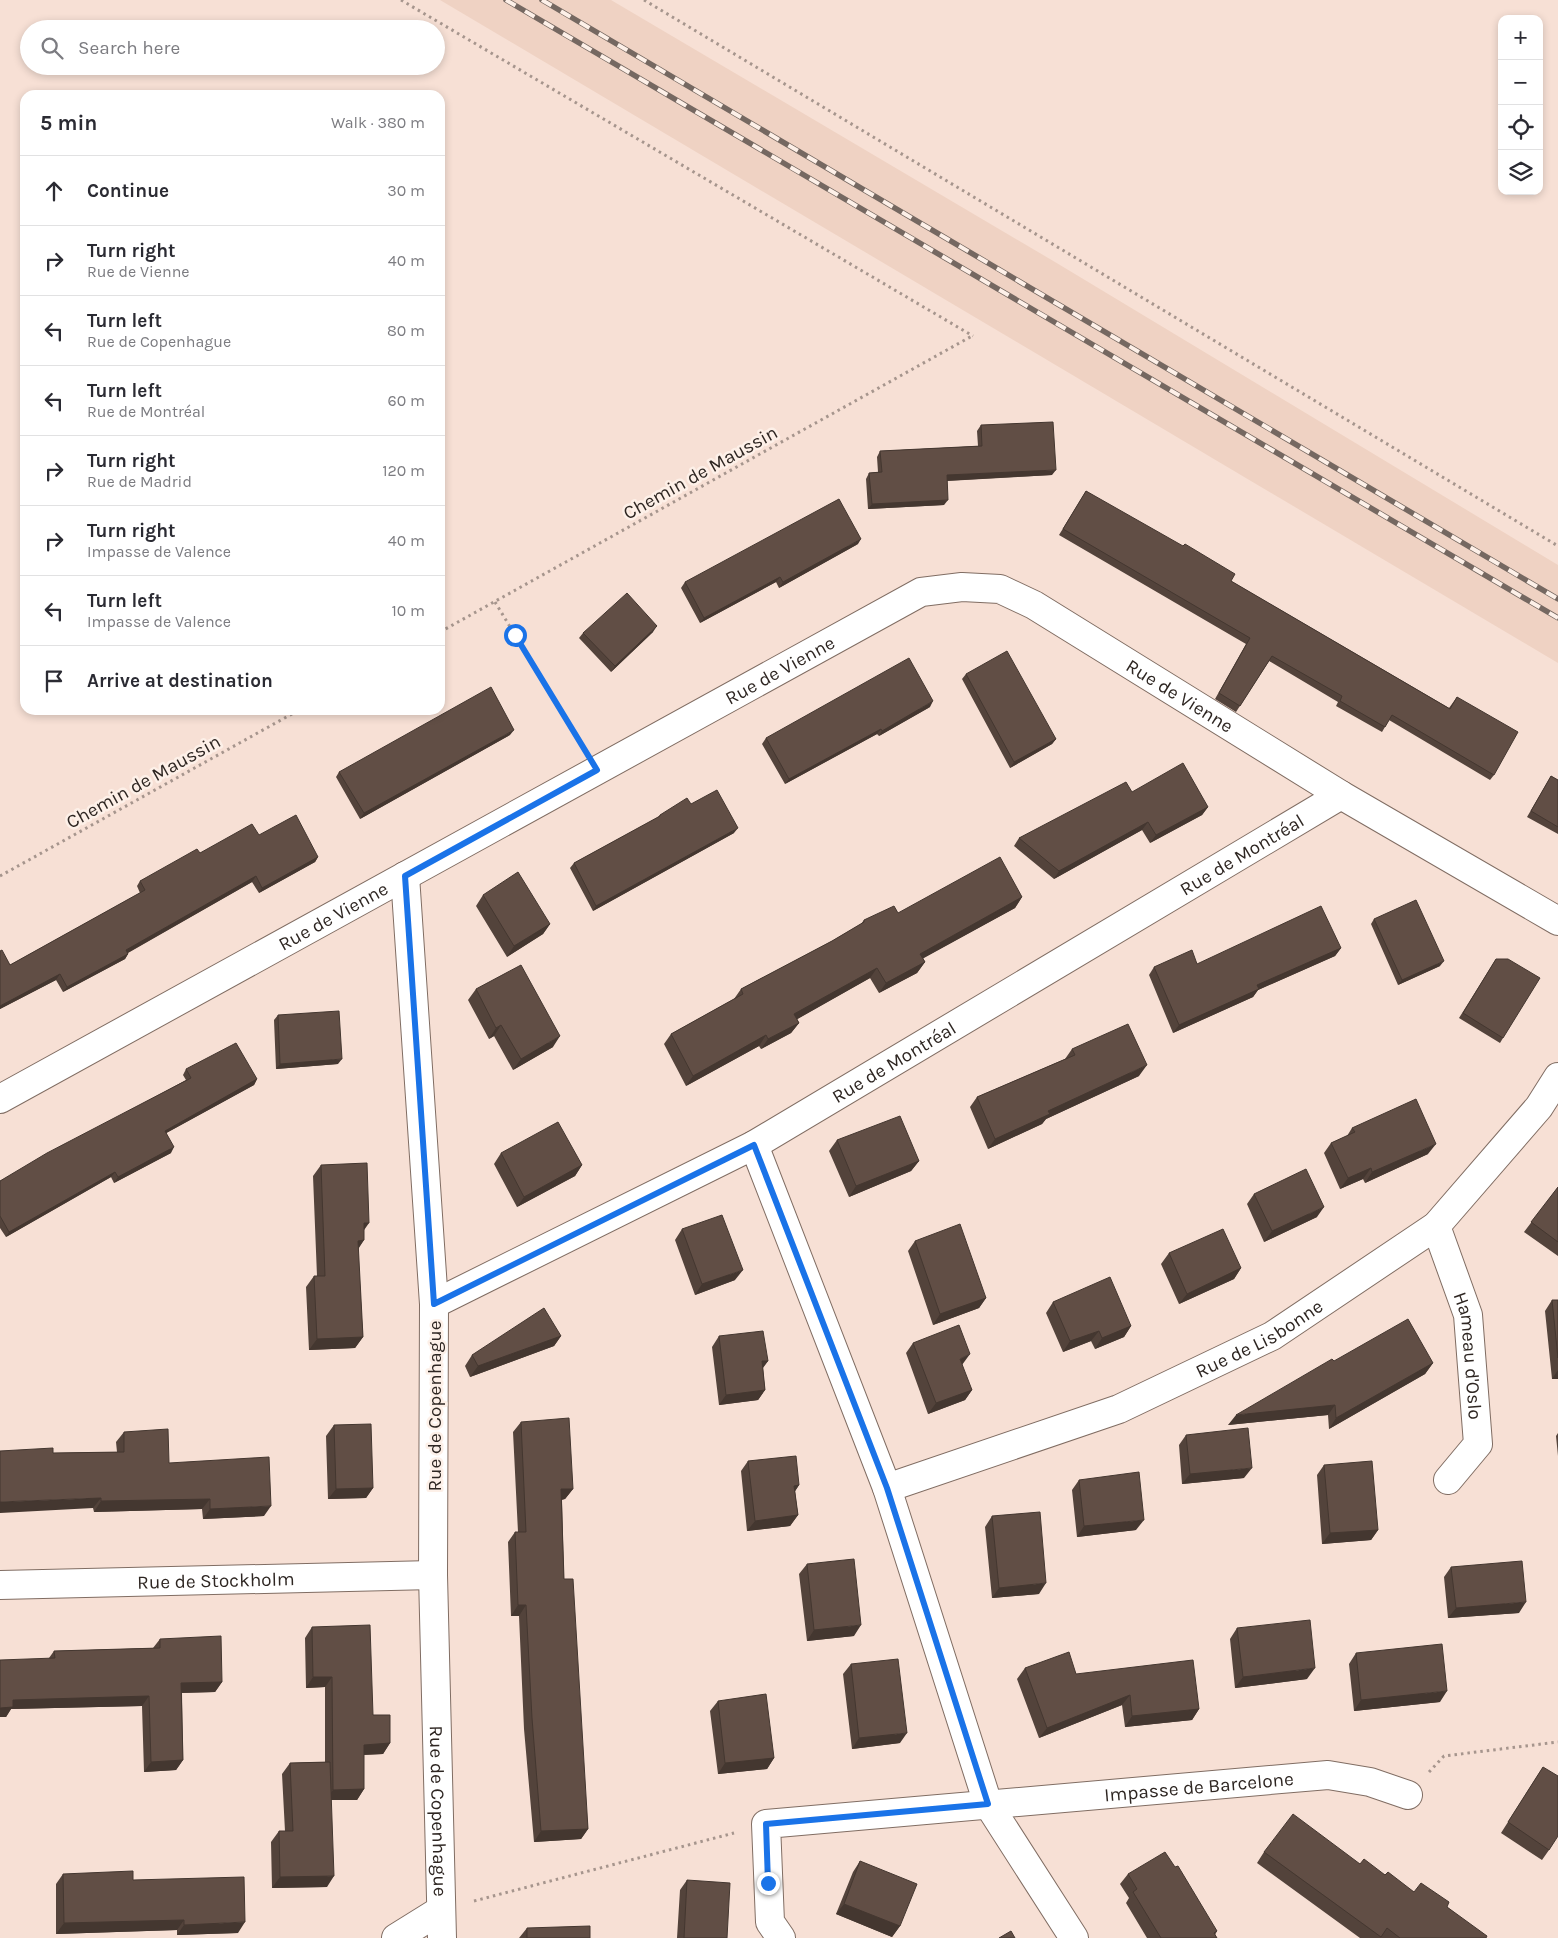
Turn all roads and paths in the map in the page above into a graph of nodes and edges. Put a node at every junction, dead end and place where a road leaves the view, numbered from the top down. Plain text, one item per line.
1 (401, 0) edge
2 (644, 0) edge
3 (435, 20) edge
4 (445, 26) edge
5 (1558, 546) edge
6 (495, 602) junction
7 (445, 629) edge
8 (290, 715) edge
9 (597, 770) junction
10 (1341, 795) junction
11 (0, 876) edge
12 (405, 876) junction
13 (1558, 921) edge
14 (1558, 1077) edge
15 (0, 1099) edge
16 (754, 1145) junction
17 (1436, 1226) junction
18 (434, 1304) junction
19 (1448, 1480) dead end
20 (887, 1488) junction
21 (433, 1575) junction
22 (0, 1586) edge
23 (1558, 1742) edge
24 (1408, 1795) joint
25 (988, 1804) junction
26 (766, 1824) junction
27 (441, 1910) junction
28 (396, 1938) edge
29 (442, 1938) edge
30 (781, 1938) edge
31 (1074, 1938) edge

1 - 3 path, Chemin de Maussin
2 - 5 path
4 - 6 path, Chemin de Maussin
6 - 7 path, Chemin de Maussin
6 - 9 path
8 - 11 path, Chemin de Maussin
9 - 10 street, Rue de Vienne
9 - 12 street, Rue de Vienne
10 - 13 street, Rue de Vienne
10 - 16 street, Rue de Montréal
12 - 15 street, Rue de Vienne
12 - 18 street, Rue de Copenhague
14 - 17 street, Rue de Lisbonne
16 - 18 street, Rue de Montréal
16 - 20 street
17 - 19 street, Hameau d'Oslo
17 - 20 street, Rue de Lisbonne
18 - 21 street, Rue de Copenhague
20 - 25 street
21 - 22 street, Rue de Stockholm
21 - 27 street, Rue de Copenhague
23 - 24 path
24 - 25 street, Impasse de Barcelone
25 - 26 street, Impasse de Barcelone
25 - 31 street
26 - 27 path
26 - 30 street
27 - 28 street
27 - 29 street, Rue de Copenhague

